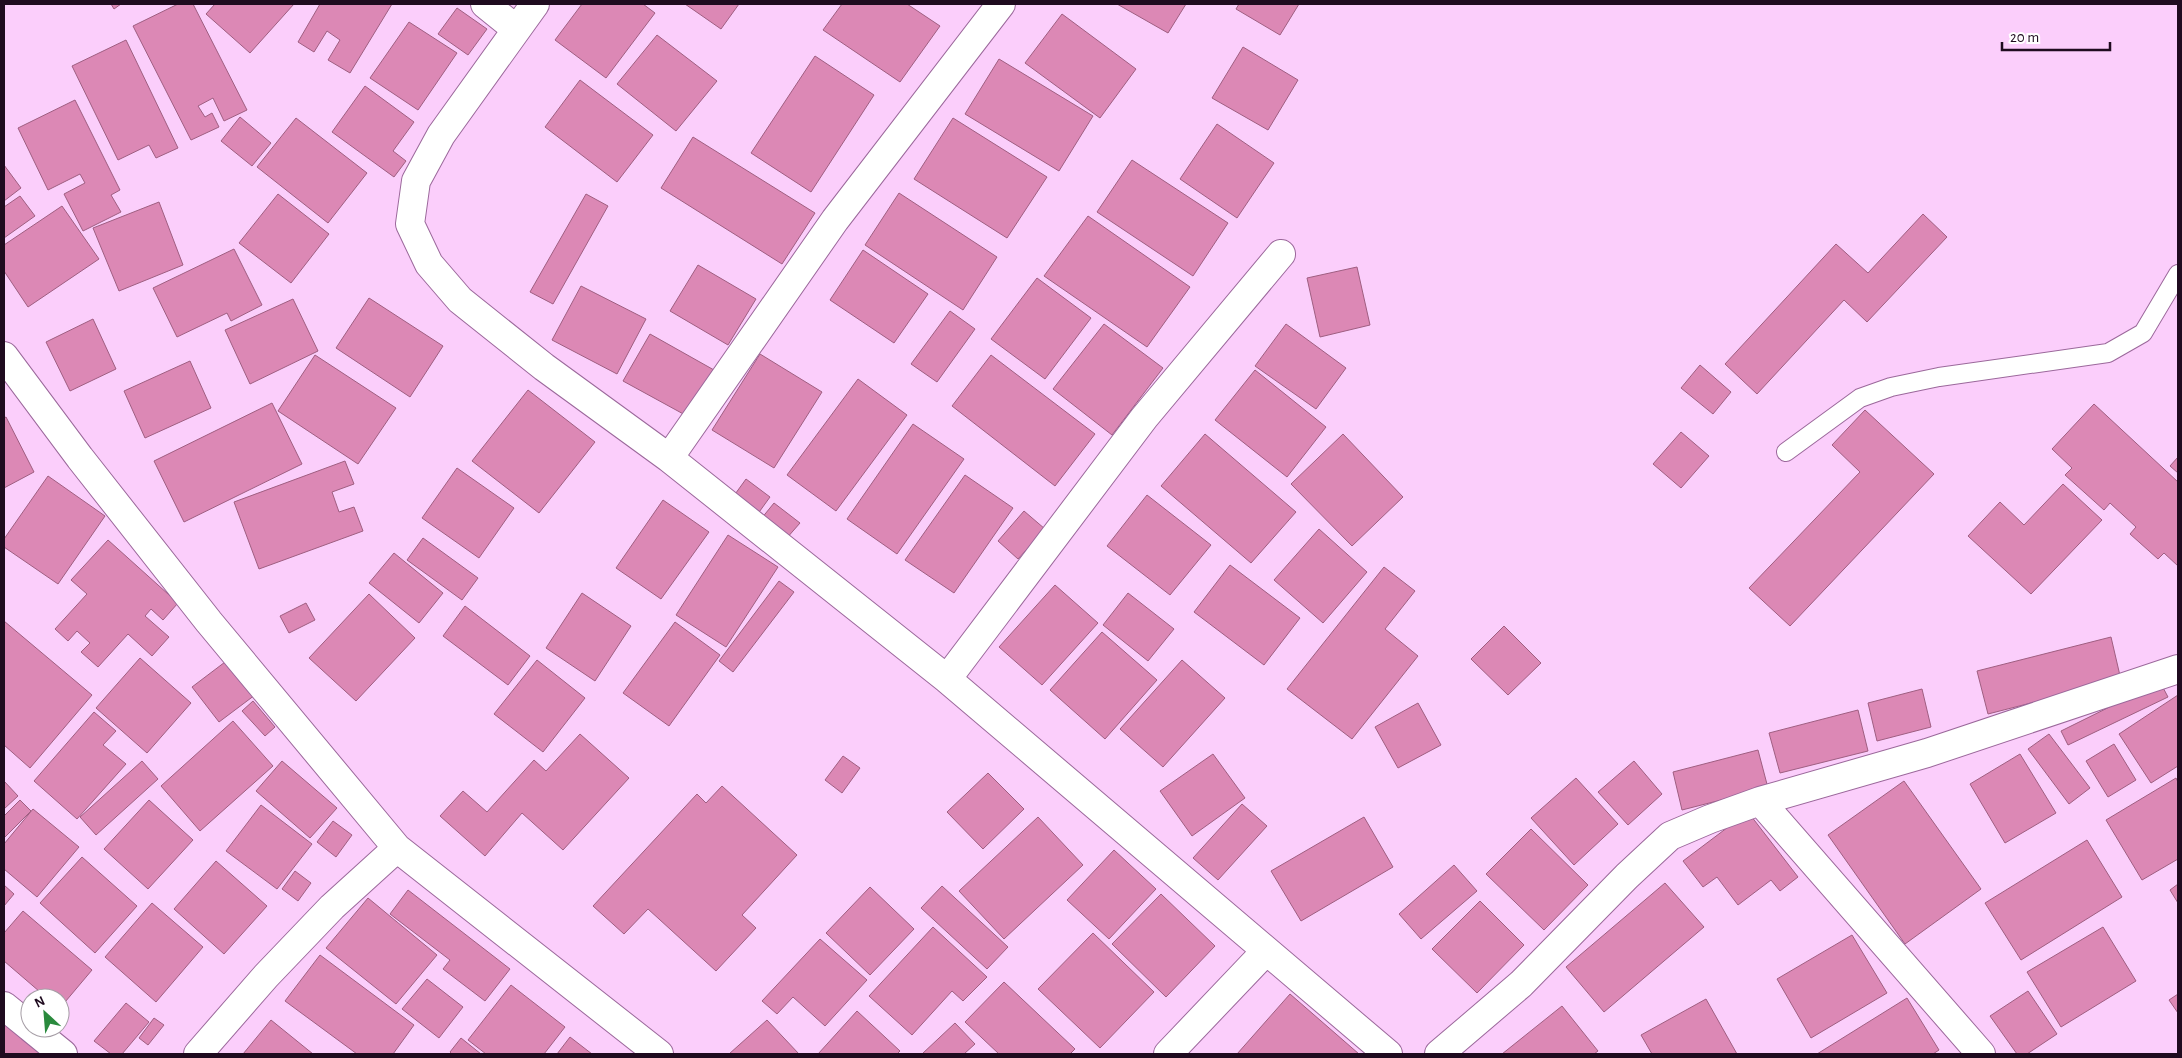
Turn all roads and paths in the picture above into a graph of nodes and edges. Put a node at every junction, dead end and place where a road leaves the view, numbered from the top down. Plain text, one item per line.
1 (485, 4) edge
2 (535, 4) edge
3 (1000, 4) edge
4 (516, 29) junction
5 (1281, 254) dead end
6 (2178, 274) edge
7 (4, 356) edge
8 (1786, 452) dead end
9 (669, 458) junction
10 (2178, 669) edge
11 (947, 679) junction
12 (1760, 801) junction
13 (396, 848) junction
14 (1266, 951) junction
15 (4, 1006) edge
16 (20, 1020) edge
17 (43, 1038) edge
18 (64, 1054) edge
19 (198, 1054) edge
20 (659, 1054) edge
21 (1168, 1054) edge
22 (1388, 1054) edge
23 (1439, 1054) edge
24 (1981, 1054) edge

1 - 4 street
2 - 4 street
3 - 9 street
4 - 9 street
5 - 11 street
6 - 8 lane
7 - 13 street
9 - 11 street
10 - 12 street
11 - 14 street
12 - 23 street
12 - 24 street
13 - 19 street
13 - 20 street
14 - 21 street
14 - 22 street
15 - 16 street
17 - 18 street

